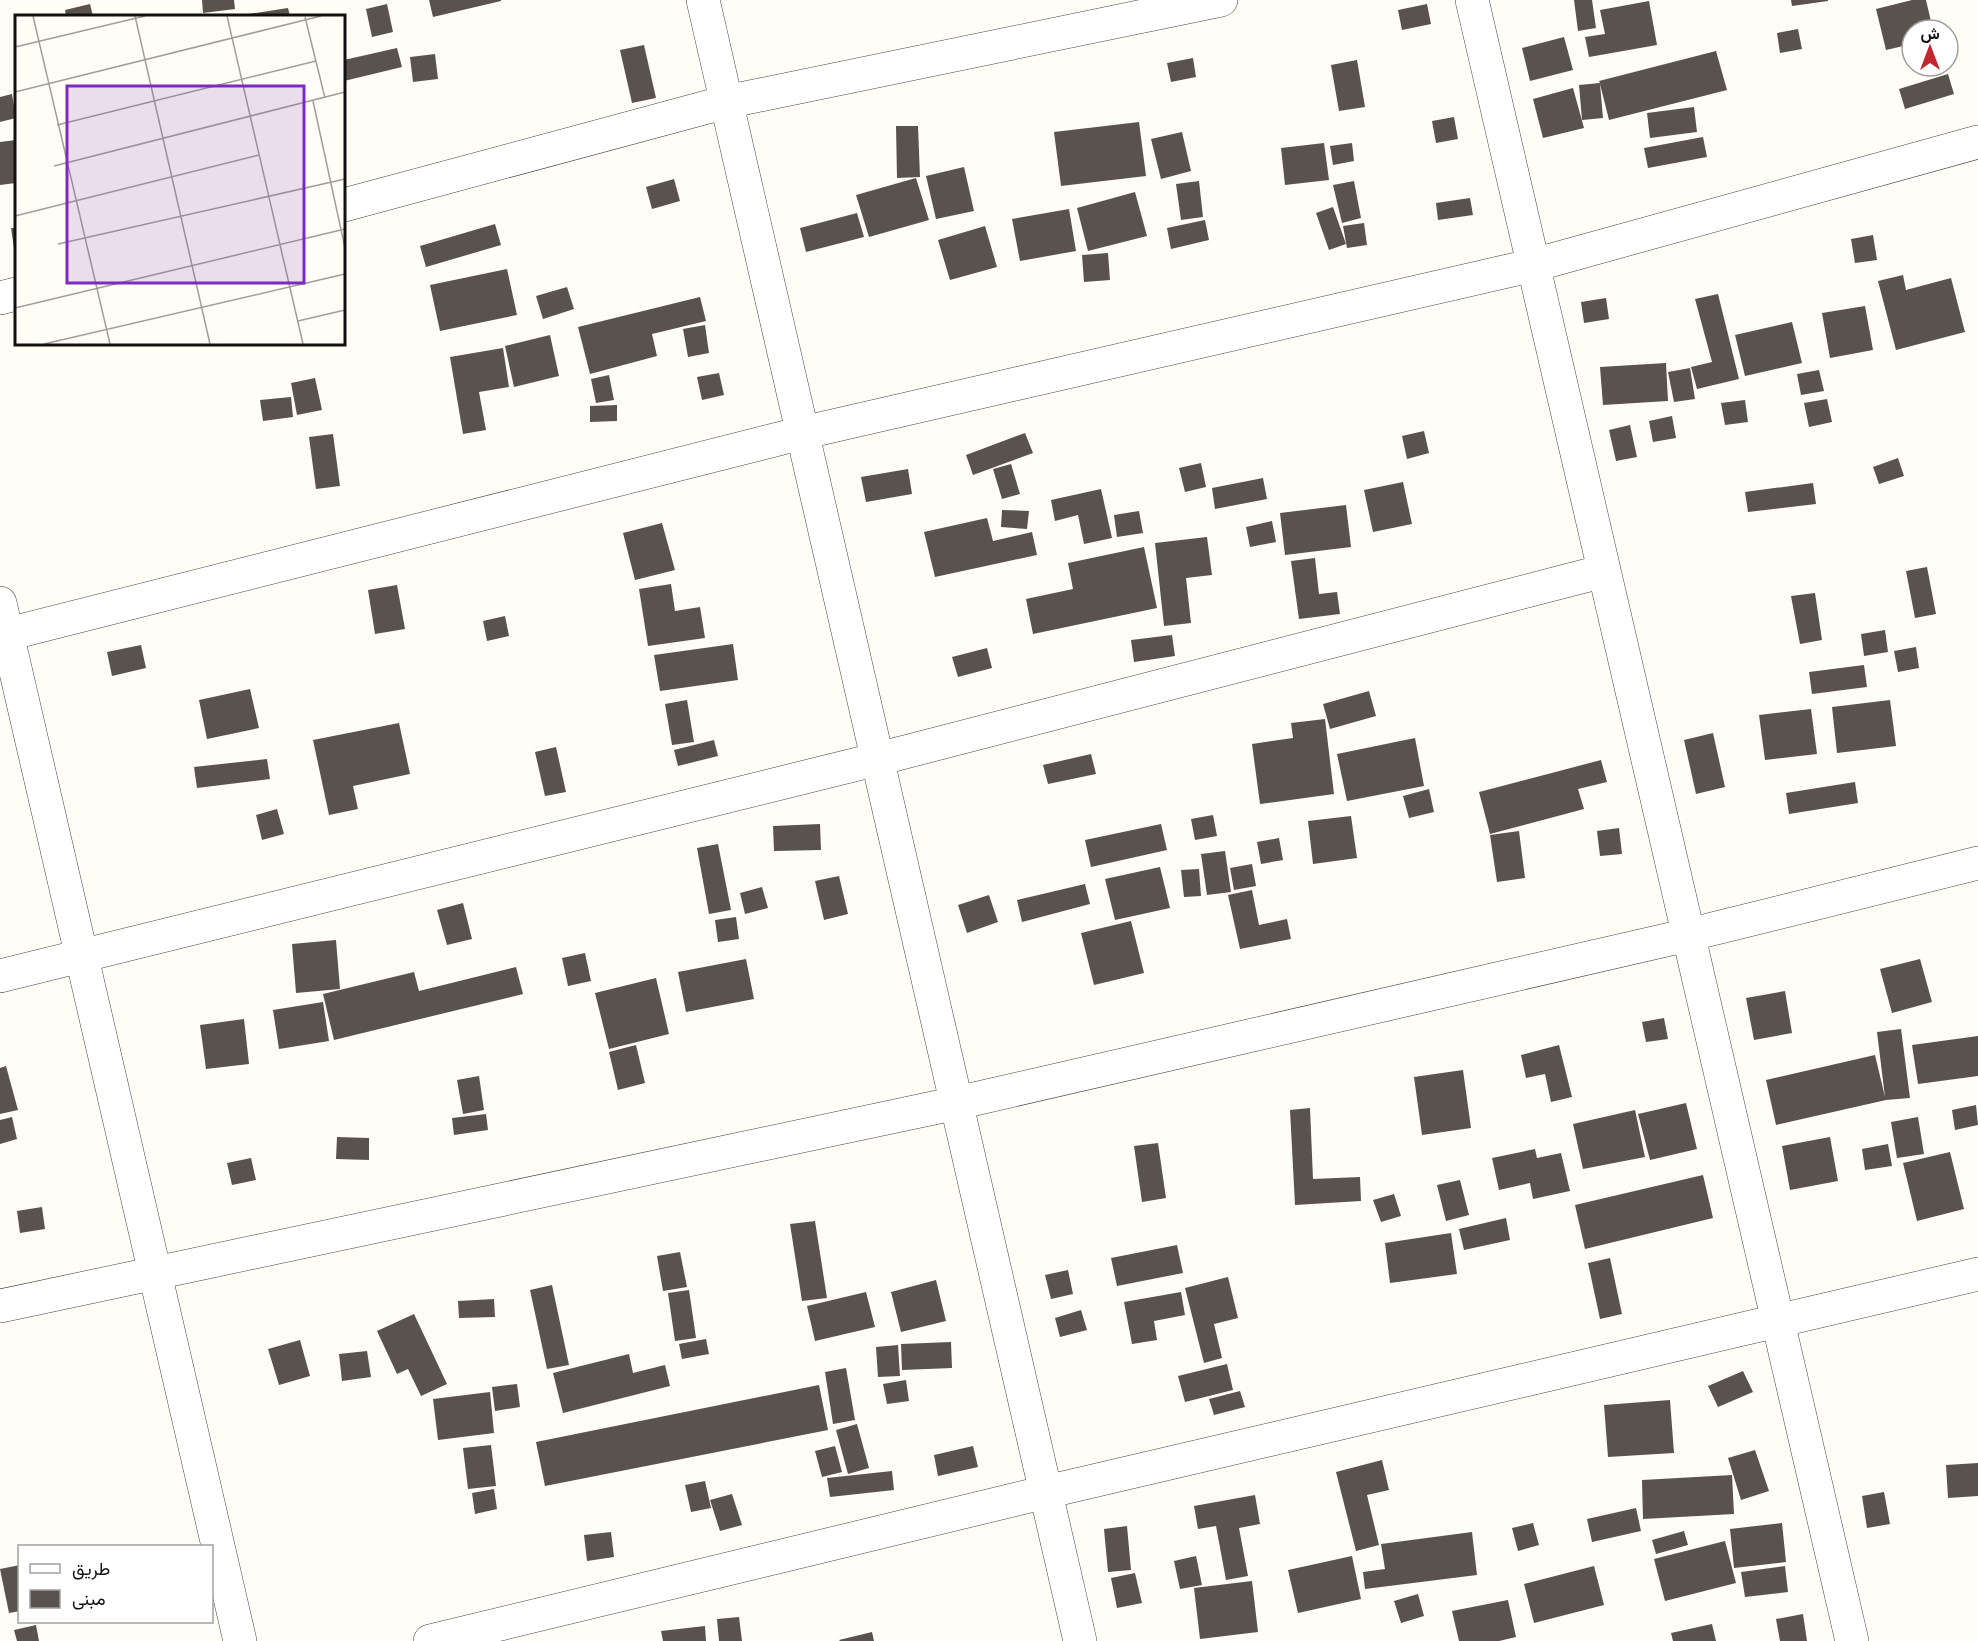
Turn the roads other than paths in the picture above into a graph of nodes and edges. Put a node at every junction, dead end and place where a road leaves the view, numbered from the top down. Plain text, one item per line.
1 (703, 0) edge
2 (1221, 0) edge
3 (1472, 0) edge
4 (726, 102) junction
5 (1978, 142) edge
6 (345, 205) edge
7 (1534, 266) junction
8 (15, 294) edge
9 (0, 298) edge
10 (802, 433) junction
11 (1604, 571) junction
12 (2, 624) edge
13 (878, 759) junction
14 (1978, 863) edge
15 (1688, 935) junction
16 (82, 956) junction
17 (0, 976) edge
18 (957, 1103) junction
19 (155, 1273) junction
20 (1978, 1274) edge
21 (0, 1306) edge
22 (1778, 1321) junction
23 (1046, 1492) junction
24 (240, 1641) edge
25 (430, 1641) edge
26 (1080, 1641) edge
27 (1852, 1641) edge

1 - 4 street
2 - 4 street
3 - 7 street
4 - 6 street
4 - 10 street
5 - 7 street
7 - 10 street
7 - 11 street
8 - 9 street
10 - 12 street
10 - 13 street
11 - 13 street
11 - 15 street
12 - 16 street
13 - 16 street
13 - 18 street
14 - 15 street
15 - 18 street
15 - 22 street
16 - 17 street
16 - 19 street
18 - 19 street
18 - 23 street
19 - 21 street
19 - 24 street
20 - 22 street
22 - 23 street
22 - 27 street
23 - 25 street
23 - 26 street

